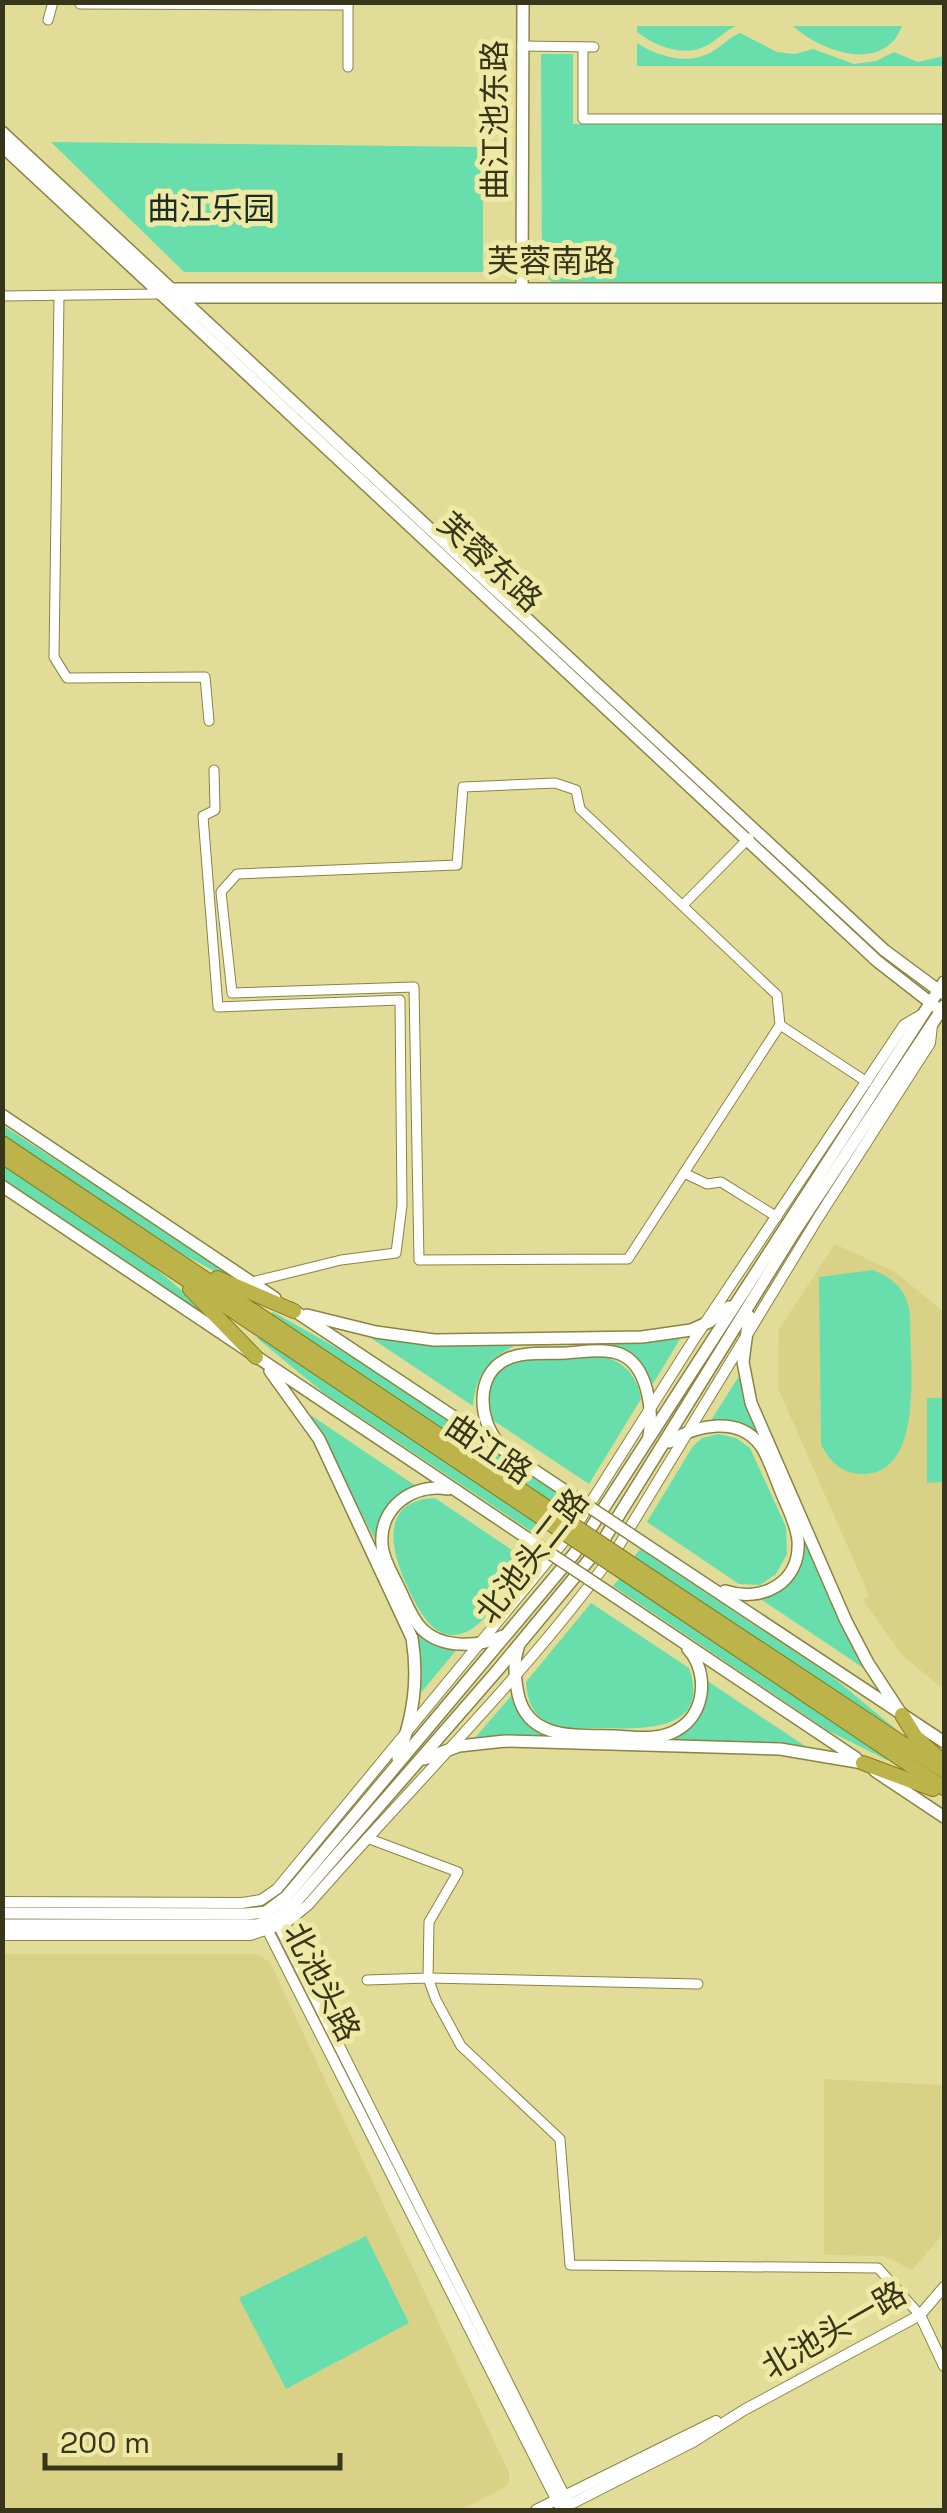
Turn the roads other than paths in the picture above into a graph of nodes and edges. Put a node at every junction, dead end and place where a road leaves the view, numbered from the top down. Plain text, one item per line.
1 (53, 2) edge
2 (523, 2) edge
3 (80, 4) edge
4 (348, 4) edge
5 (48, 20) dead end
6 (522, 46) junction
7 (348, 66) dead end
8 (944, 119) edge
9 (2, 132) edge
10 (2, 146) edge
11 (944, 288) edge
12 (158, 294) junction
13 (176, 294) junction
14 (522, 294) junction
15 (2, 296) edge
16 (59, 296) junction
17 (944, 297) edge
18 (209, 721) dead end
19 (214, 770) dead end
20 (749, 838) junction
21 (683, 905) junction
22 (943, 990) edge
23 (936, 1011) edge
24 (780, 1024) junction
25 (867, 1082) junction
26 (2, 1115) edge
27 (2, 1142) edge
28 (2, 1156) edge
29 (684, 1172) junction
30 (2, 1186) edge
31 (777, 1217) junction
32 (169, 1261) junction
33 (252, 1282) junction
34 (756, 1299) junction
35 (736, 1301) junction
36 (294, 1311) junction
37 (706, 1323) junction
38 (743, 1344) junction
39 (256, 1357) junction
40 (650, 1410) junction
41 (691, 1430) junction
42 (647, 1444) junction
43 (662, 1448) junction
44 (507, 1451) junction
45 (458, 1492) junction
46 (633, 1572) junction
47 (708, 1586) junction
48 (510, 1631) junction
49 (674, 1636) junction
50 (522, 1641) junction
51 (479, 1643) junction
52 (515, 1673) junction
53 (902, 1715) junction
54 (408, 1727) junction
55 (944, 1742) edge
56 (450, 1749) junction
57 (863, 1763) junction
58 (396, 1764) junction
59 (944, 1764) edge
60 (412, 1768) junction
61 (944, 1771) edge
62 (944, 1791) edge
63 (944, 1817) edge
64 (366, 1838) junction
65 (2, 1902) edge
66 (2, 1914) edge
67 (269, 1918) junction
68 (2, 1925) edge
69 (2, 1936) edge
70 (428, 1978) junction
71 (367, 1980) dead end
72 (698, 1984) dead end
73 (944, 2287) edge
74 (920, 2315) junction
75 (944, 2366) edge
76 (562, 2504) edge
77 (536, 2510) edge

1 - 5 street
2 - 6 main road, 曲江池东路
3 - 4 street
4 - 7 street
6 - 8 street
6 - 14 main road, 曲江池东路
9 - 13 main road, 芙蓉东路
10 - 12 main road, 芙蓉东路
11 - 14 main road, 芙蓉南路
12 - 13 main road, 芙蓉南路
12 - 16 street, 芙蓉南路
12 - 20 main road, 芙蓉东路
13 - 14 main road, 芙蓉南路
13 - 22 main road, 芙蓉东路
14 - 17 main road, 芙蓉南路
15 - 16 street, 芙蓉南路
16 - 18 street
19 - 33 street
20 - 21 street
20 - 23 main road, 芙蓉东路
21 - 24 street
21 - 29 street
22 - 23 main road, 北池头二路
23 - 25 street
23 - 34 main road, 北池头二路
23 - 35 main road, 北池头二路
23 - 38 street
24 - 25 street
24 - 29 street
25 - 31 street
26 - 33 main road, 曲江路
27 - 32 highway, 曲江路
28 - 32 highway, 曲江路
29 - 31 street
30 - 39 main road, 曲江路
31 - 37 street
32 - 36 highway
32 - 39 highway
32 - 46 highway, 曲江路, bridge
33 - 36 main road, 曲江路
34 - 38 main road
34 - 43 main road, 北池头二路
35 - 37 main road
35 - 42 main road, 北池头二路
36 - 37 main road
36 - 44 main road, 曲江路
37 - 40 street
38 - 41 street
38 - 53 main road
39 - 45 main road, 曲江路
39 - 54 main road
40 - 42 main road
40 - 44 main road
40 - 51 street
41 - 43 main road
41 - 47 main road
41 - 52 street
42 - 48 main road, 北池头二路
43 - 50 main road, 北池头二路
44 - 47 main road, 曲江路, bridge
45 - 49 main road, 曲江路, bridge
45 - 51 main road
46 - 61 highway, 曲江路
46 - 62 highway, 曲江路
47 - 53 main road, 曲江路
48 - 51 main road
48 - 58 main road, 北池头二路
49 - 52 main road
49 - 57 main road, 曲江路
50 - 52 main road
50 - 60 main road, 北池头二路
51 - 54 street
52 - 56 street
53 - 55 main road, 曲江路
53 - 59 highway
54 - 58 main road
54 - 67 street
56 - 57 main road
56 - 60 main road
56 - 64 street
57 - 62 highway
57 - 63 main road, 曲江路
58 - 67 main road, 北池头二路
60 - 67 main road, 北池头二路
64 - 67 street
64 - 70 street
65 - 67 street
66 - 67 main road
67 - 68 main road
67 - 69 street
67 - 76 street, 北池头路
70 - 71 street
70 - 72 street
70 - 74 street
73 - 74 street, 北池头一路
74 - 75 street
74 - 76 street, 北池头一路
76 - 77 street, 北池头一路

